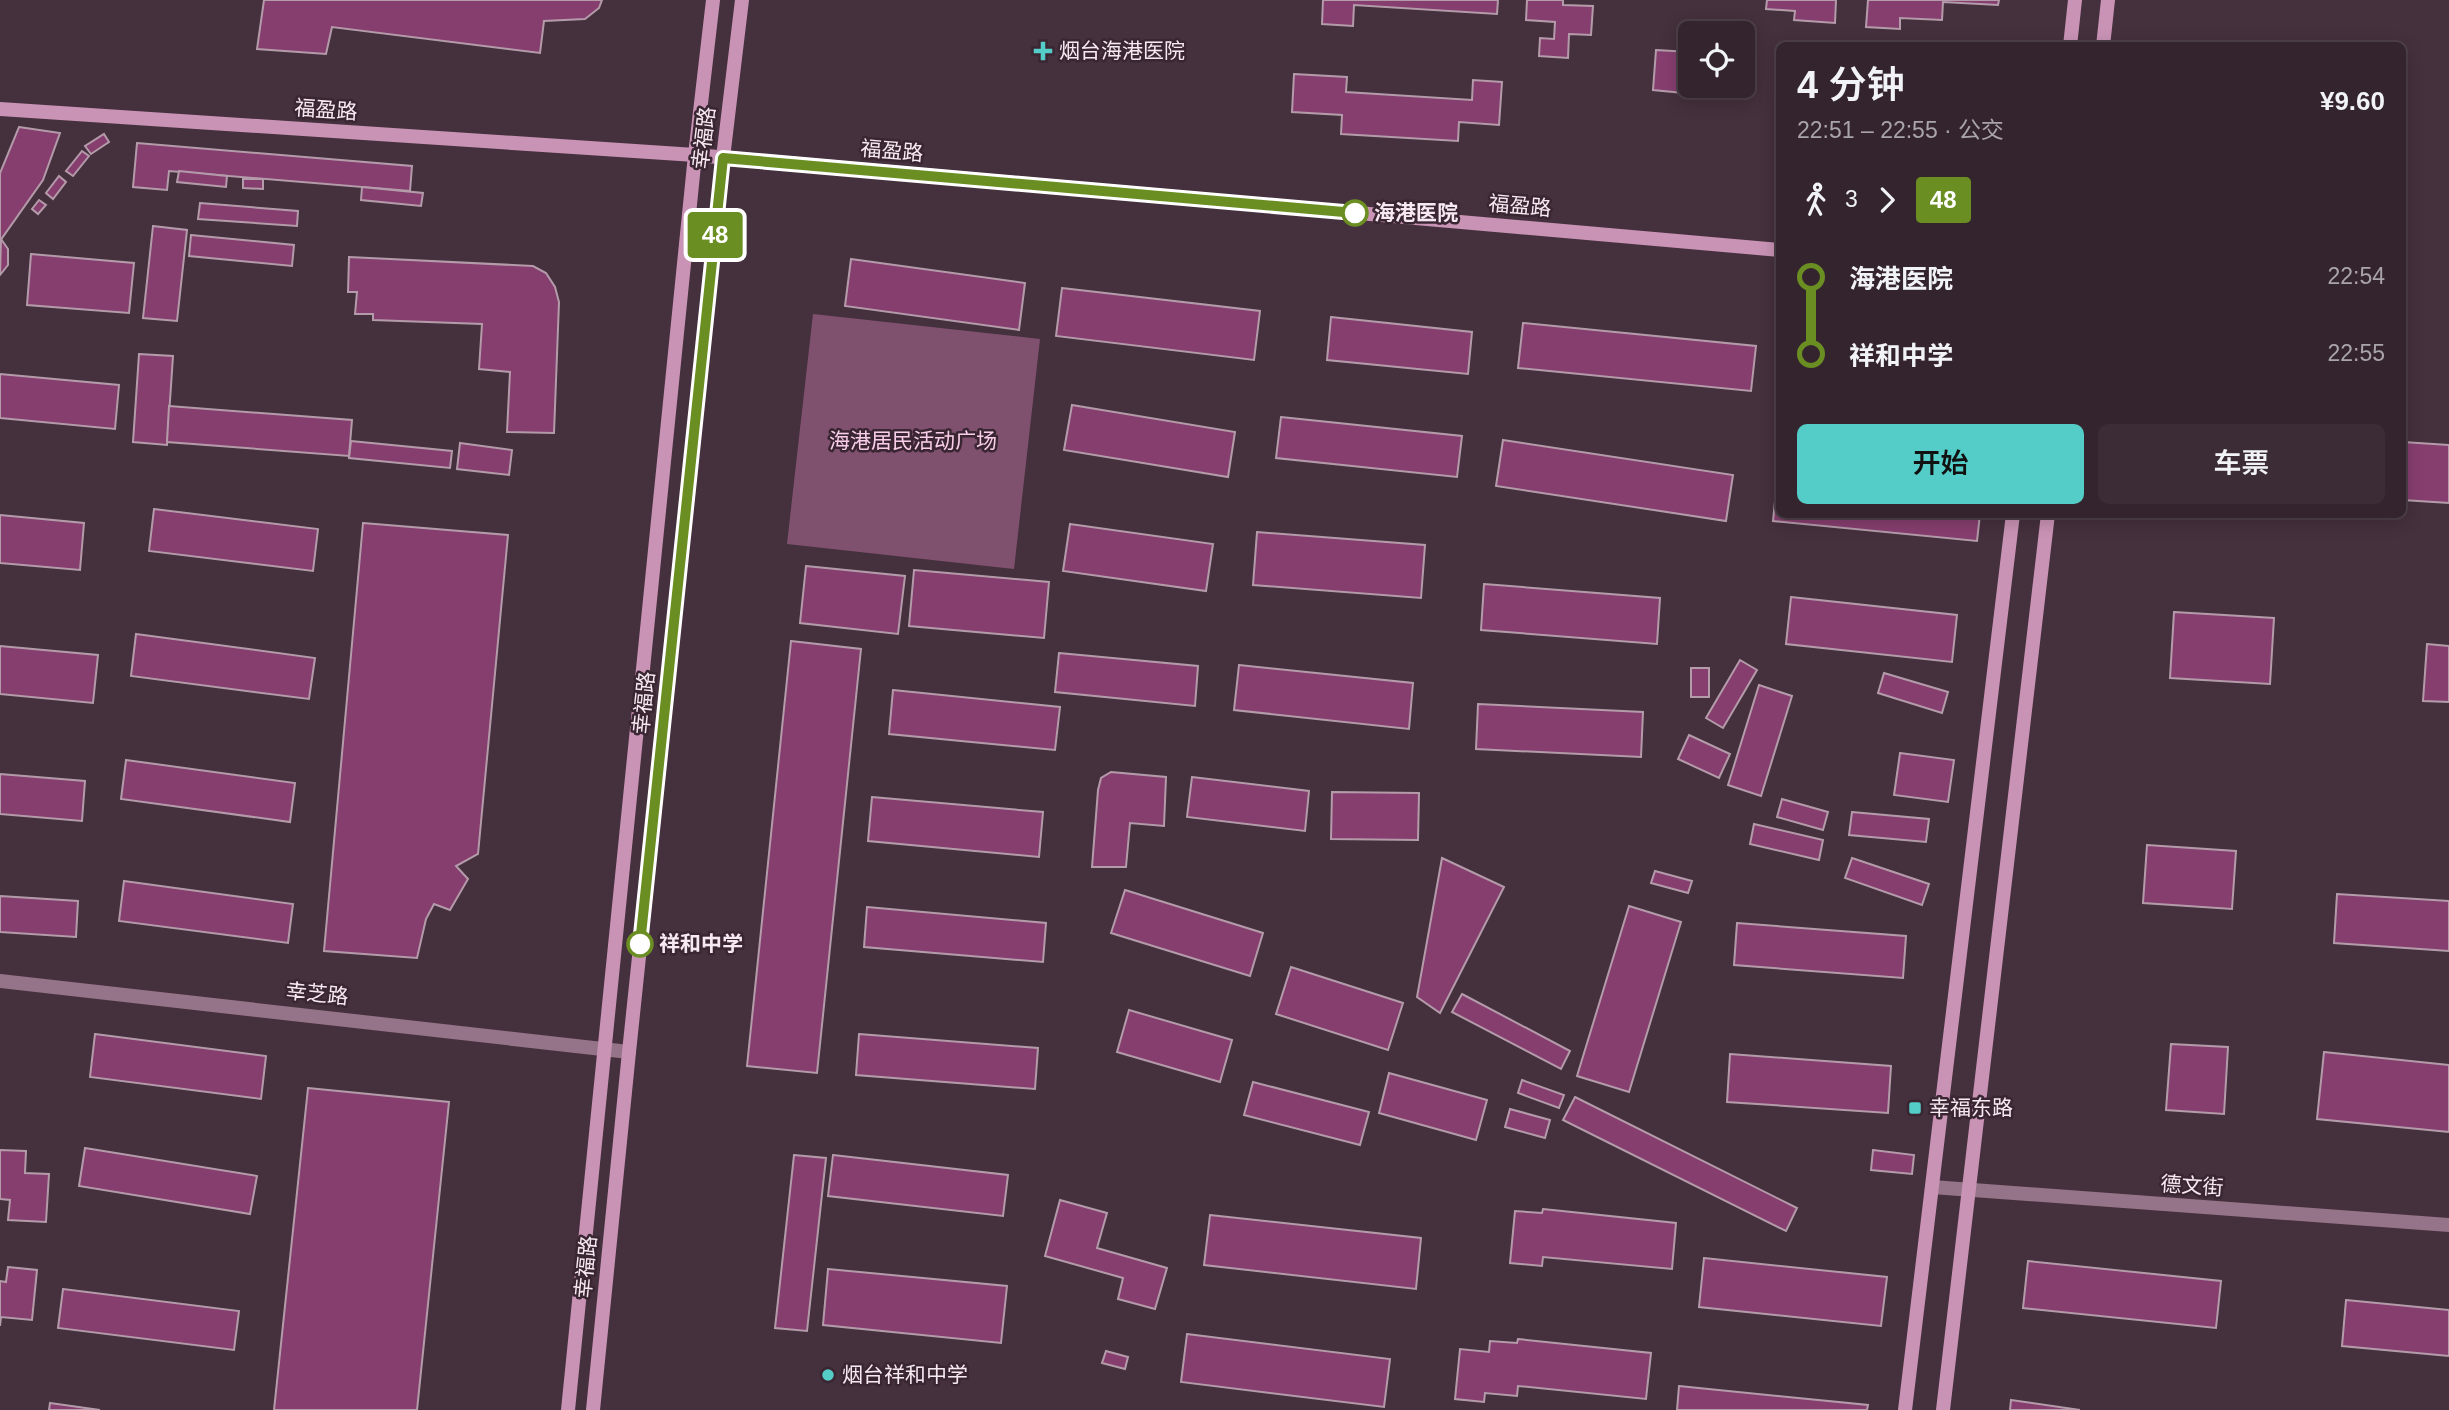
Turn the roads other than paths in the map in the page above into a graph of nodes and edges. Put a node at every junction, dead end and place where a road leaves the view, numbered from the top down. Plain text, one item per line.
1 (713, 0) edge
2 (742, 0) edge
3 (2075, 0) edge
4 (2108, 0) edge
5 (2070, 42) edge
6 (2103, 42) edge
7 (0, 109) edge
8 (695, 155) junction
9 (723, 158) junction
10 (1776, 250) edge
11 (2013, 518) edge
12 (2048, 518) edge
13 (0, 981) edge
14 (603, 1048) junction
15 (629, 1052) junction
16 (1932, 1187) junction
17 (1969, 1191) junction
18 (2449, 1225) edge
19 (568, 1410) edge
20 (593, 1410) edge
21 (1905, 1410) edge
22 (1943, 1410) edge

1 - 8 street, 幸福路
2 - 9 street, 幸福路
3 - 5 street
4 - 6 street
7 - 8 street, 福盈路
8 - 9 street, 福盈路
8 - 14 street, 幸福路
9 - 10 street, 福盈路
9 - 15 street, 幸福路
11 - 16 street
12 - 17 street
13 - 14 street, 幸芝路
14 - 15 street, 幸芝路
14 - 19 street, 幸福路
15 - 20 street, 幸福路
16 - 17 street, 德文街
16 - 21 street
17 - 18 street, 德文街
17 - 22 street

